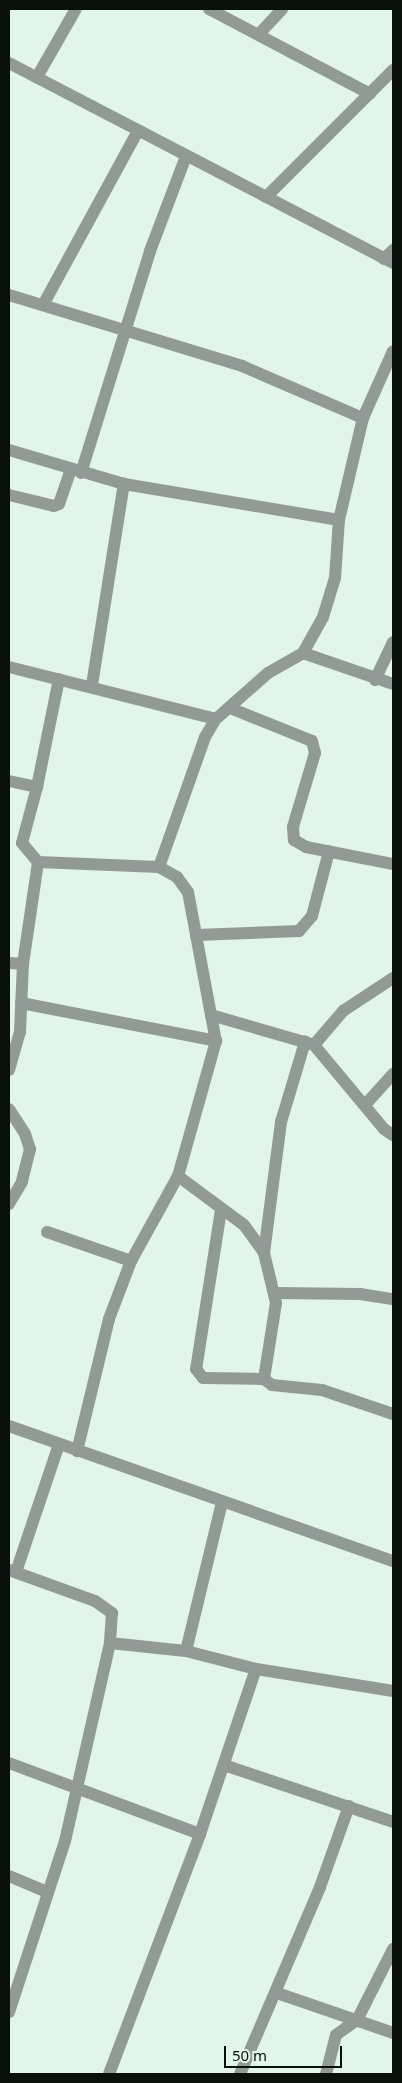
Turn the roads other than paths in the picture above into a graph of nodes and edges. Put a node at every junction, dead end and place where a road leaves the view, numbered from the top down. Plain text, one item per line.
1 (76, 9) edge
2 (209, 9) edge
3 (282, 9) edge
4 (259, 34) junction
5 (9, 63) edge
6 (393, 70) edge
7 (36, 77) junction
8 (370, 94) junction
9 (138, 131) junction
10 (186, 156) junction
11 (266, 197) junction
12 (390, 257) edge
13 (9, 295) edge
14 (43, 305) junction
15 (128, 330) junction
16 (393, 351) edge
17 (363, 418) junction
18 (9, 450) edge
19 (76, 471) junction
20 (124, 484) junction
21 (9, 495) edge
22 (339, 520) junction
23 (393, 642) edge
24 (303, 653) junction
25 (9, 667) edge
26 (59, 679) junction
27 (375, 680) junction
28 (393, 684) edge
29 (92, 685) junction
30 (230, 708) junction
31 (216, 719) junction
32 (9, 781) edge
33 (37, 787) junction
34 (329, 851) junction
35 (38, 862) junction
36 (393, 864) edge
37 (159, 866) junction
38 (196, 935) junction
39 (9, 963) edge
40 (23, 964) junction
41 (393, 978) edge
42 (21, 1003) junction
43 (211, 1015) junction
44 (216, 1041) junction
45 (310, 1043) junction
46 (9, 1070) edge
47 (393, 1074) edge
48 (365, 1104) junction
49 (9, 1109) edge
50 (393, 1135) edge
51 (178, 1176) junction
52 (9, 1204) edge
53 (221, 1210) junction
54 (47, 1232) dead end
55 (264, 1253) junction
56 (131, 1261) junction
57 (275, 1293) junction
58 (393, 1299) edge
59 (264, 1379) junction
60 (393, 1414) edge
61 (9, 1426) edge
62 (59, 1444) junction
63 (77, 1450) junction
64 (222, 1502) junction
65 (393, 1561) edge
66 (12, 1571) edge
67 (110, 1643) junction
68 (186, 1651) junction
69 (256, 1669) junction
70 (393, 1691) edge
71 (9, 1763) edge
72 (224, 1765) junction
73 (77, 1789) junction
74 (349, 1806) junction
75 (392, 1817) edge
76 (200, 1834) junction
77 (9, 1876) edge
78 (47, 1892) junction
79 (393, 1949) edge
80 (277, 1993) junction
81 (9, 2012) edge
82 (357, 2020) junction
83 (393, 2033) edge
84 (109, 2074) edge
85 (240, 2074) edge
86 (326, 2074) edge

1 - 7 street
2 - 4 street
3 - 4 street
4 - 8 street
5 - 7 street
6 - 8 street
7 - 9 street
8 - 11 street
9 - 10 street
9 - 14 street
10 - 11 street
10 - 15 street
11 - 12 street
13 - 14 street
14 - 15 street
15 - 17 street
15 - 19 street
16 - 17 street
17 - 22 street
18 - 19 street
19 - 20 street
19 - 21 street
20 - 22 street
20 - 29 street
22 - 24 street
23 - 27 street
24 - 27 street
24 - 30 street
25 - 26 street
26 - 29 street
26 - 33 street
27 - 28 street
29 - 31 street
30 - 31 street
30 - 34 street
31 - 37 street
32 - 33 street
33 - 35 street
34 - 36 street
34 - 38 street
35 - 37 street
35 - 40 street
37 - 38 street
38 - 43 street
39 - 40 street
40 - 42 street
41 - 45 street
42 - 44 street
42 - 46 street
43 - 44 street
43 - 45 street
44 - 51 street
45 - 48 street
45 - 55 street
47 - 48 street
48 - 50 street
49 - 52 street
51 - 53 street
51 - 56 street
53 - 55 street
53 - 59 street
54 - 56 street
55 - 57 street
56 - 63 street
57 - 58 street
57 - 59 street
59 - 60 street
61 - 62 street
62 - 63 street
62 - 66 street
63 - 64 street
64 - 65 street
64 - 68 street
66 - 67 street
67 - 68 street
67 - 73 street
68 - 69 street
69 - 70 street
69 - 72 street
71 - 73 street
72 - 74 street
72 - 76 street
73 - 76 street
73 - 78 street
74 - 75 street
74 - 80 street
76 - 84 street
77 - 78 street
78 - 81 street
79 - 82 street
80 - 82 street
80 - 85 street
82 - 83 street
82 - 86 street

